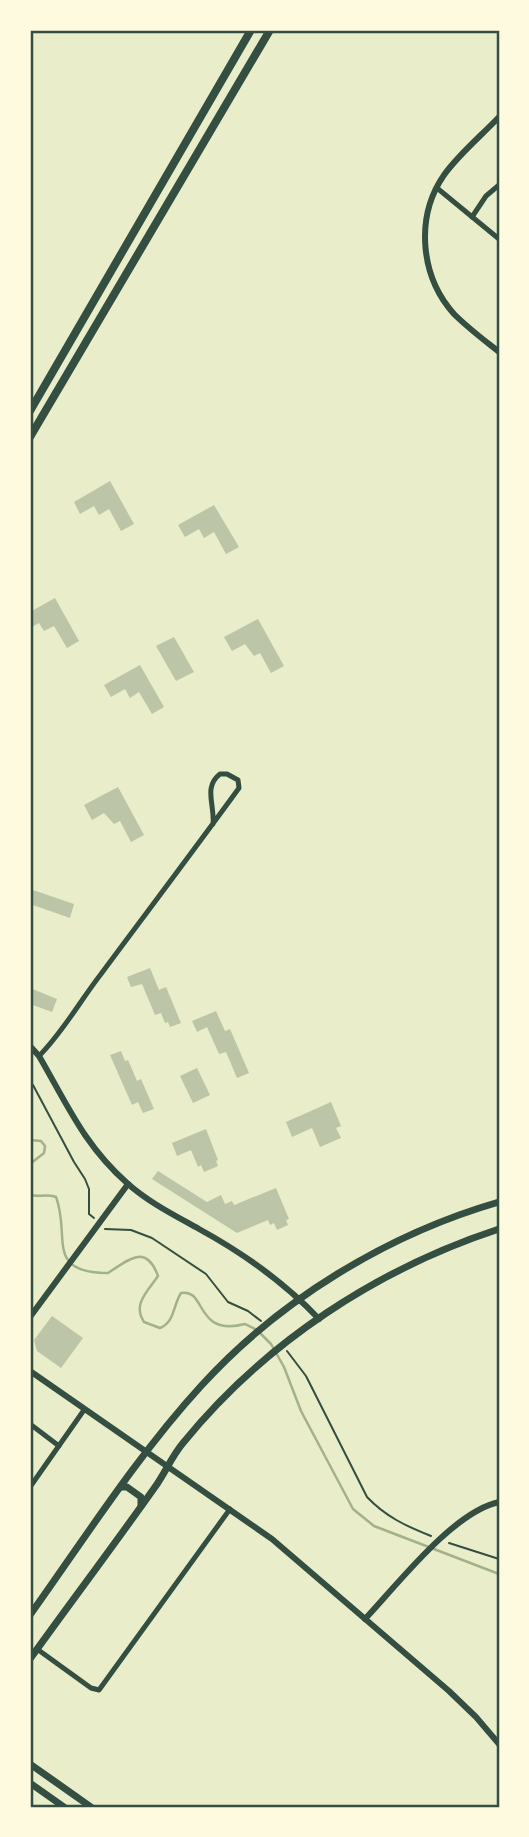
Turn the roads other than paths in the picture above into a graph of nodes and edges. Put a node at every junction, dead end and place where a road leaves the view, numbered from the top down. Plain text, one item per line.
1 (251, 30) edge
2 (270, 30) edge
3 (499, 117) edge
4 (499, 185) edge
5 (436, 188) junction
6 (472, 217) junction
7 (499, 239) edge
8 (499, 352) edge
9 (30, 411) edge
10 (30, 437) edge
11 (213, 824) junction
12 (30, 1046) edge
13 (39, 1056) junction
14 (128, 1184) junction
15 (499, 1202) edge
16 (499, 1229) edge
17 (300, 1299) junction
18 (30, 1317) edge
19 (319, 1319) junction
20 (30, 1371) edge
21 (85, 1410) junction
22 (30, 1424) edge
23 (59, 1446) junction
24 (146, 1453) junction
25 (167, 1467) junction
26 (30, 1487) edge
27 (121, 1487) junction
28 (499, 1502) edge
29 (141, 1507) junction
30 (230, 1509) junction
31 (30, 1615) edge
32 (365, 1619) junction
33 (37, 1648) junction
34 (30, 1659) edge
35 (499, 1744) edge
36 (30, 1764) edge
37 (30, 1783) edge
38 (64, 1807) edge
39 (91, 1807) edge

1 - 9 highway
2 - 10 highway
3 - 5 street
4 - 6 street
5 - 6 street
5 - 8 street
6 - 7 street
11 - 11 street
11 - 13 street
12 - 13 street
13 - 14 street
14 - 17 street
14 - 18 street
15 - 17 main road
16 - 19 main road
17 - 19 street
17 - 24 main road
19 - 25 main road
20 - 21 street
21 - 23 street
21 - 24 street
22 - 23 street
23 - 26 street
24 - 25 street
24 - 27 main road
25 - 29 main road
25 - 30 street
27 - 29 main road
27 - 31 main road
28 - 32 street
29 - 33 main road
30 - 32 street
30 - 33 street
32 - 35 street
33 - 34 main road
36 - 39 main road
37 - 38 main road

